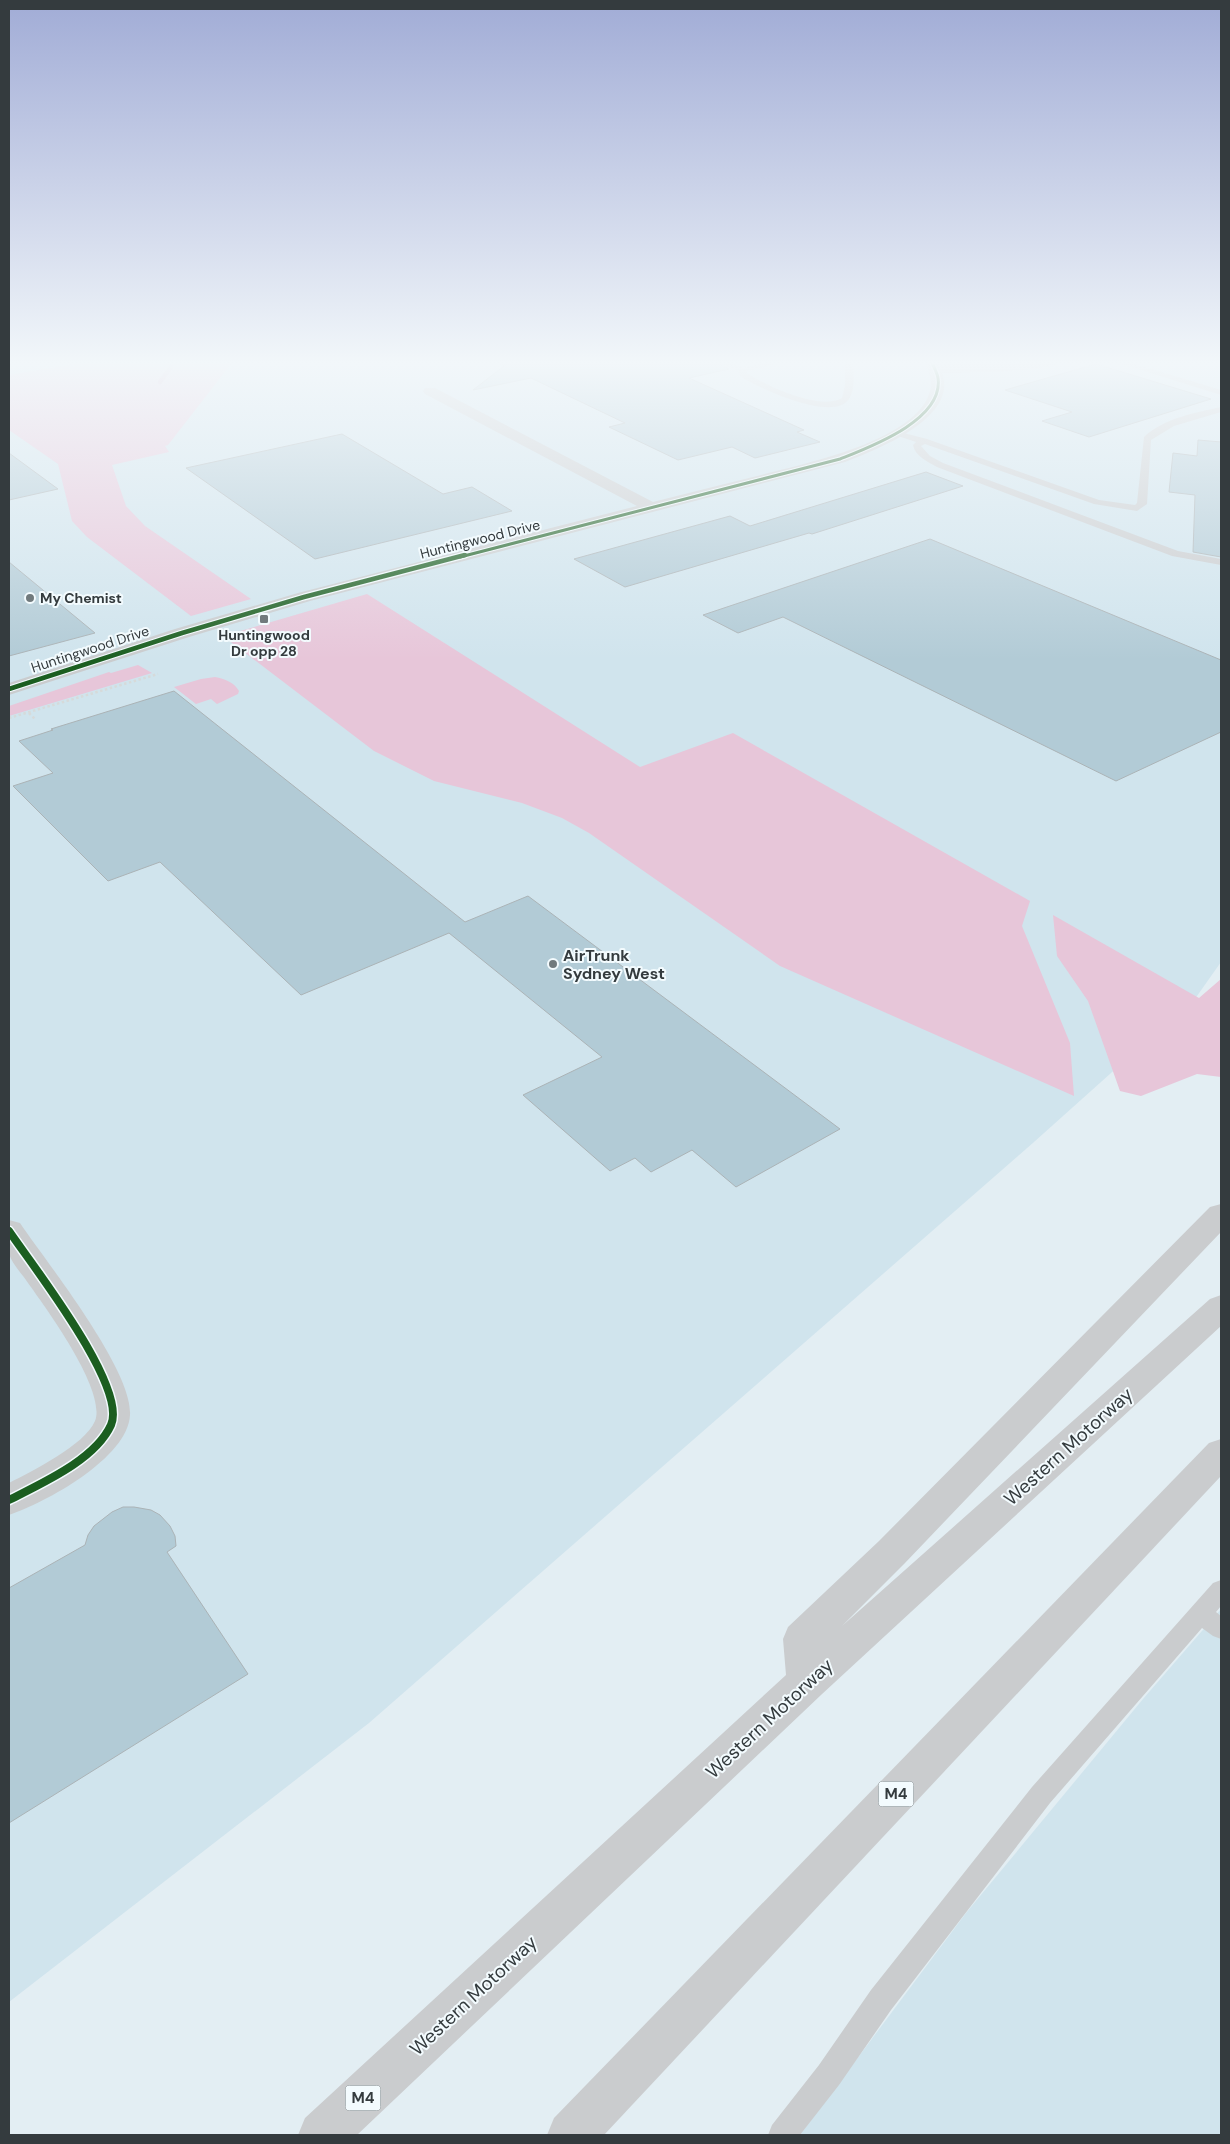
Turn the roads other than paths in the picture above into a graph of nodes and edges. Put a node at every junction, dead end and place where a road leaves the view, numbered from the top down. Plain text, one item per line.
1 (561, 460) edge
2 (836, 460) edge
3 (931, 460) edge
4 (978, 460) edge
5 (1145, 460) edge
6 (652, 508) junction
7 (1221, 562) edge
8 (9, 688) edge
9 (1221, 1214) edge
10 (9, 1231) edge
11 (1221, 1308) edge
12 (1221, 1453) edge
13 (9, 1500) edge
14 (1221, 1590) edge
15 (1200, 1614) junction
16 (1221, 1629) edge
17 (807, 1682) junction
18 (322, 2135) edge
19 (571, 2135) edge
20 (782, 2135) edge

1 - 6 main road
2 - 6 main road, Huntingwood Drive
3 - 7 lane
4 - 5 lane
6 - 8 main road, Huntingwood Drive
9 - 17 main road
10 - 13 main road
11 - 17 main road, Western Motorway / M4
12 - 19 main road, M4
14 - 15 lane
15 - 16 lane
15 - 20 lane
17 - 18 main road, Western Motorway / M4

